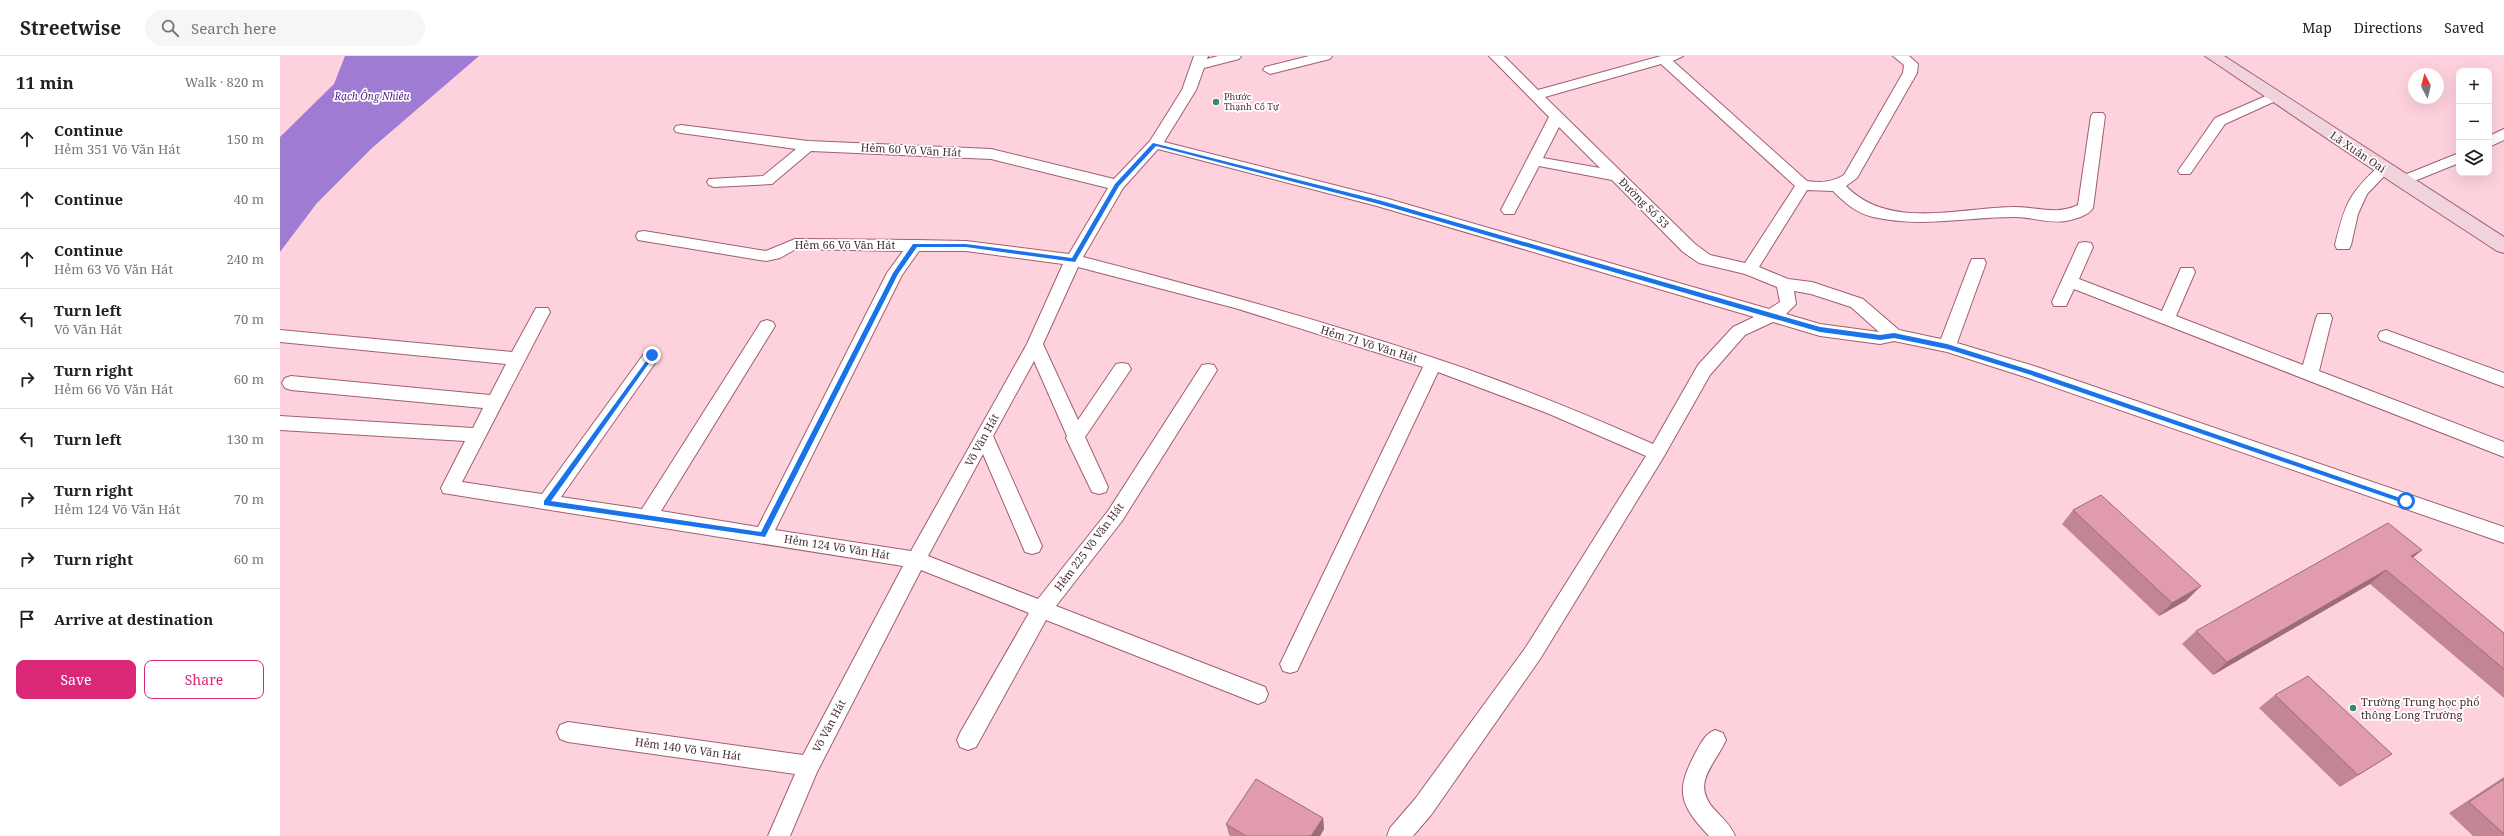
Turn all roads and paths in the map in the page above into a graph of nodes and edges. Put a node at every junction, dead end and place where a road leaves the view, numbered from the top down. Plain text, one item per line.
1 (1234, 56) edge
2 (1325, 56) edge
3 (1496, 56) edge
4 (1900, 56) edge
5 (2213, 56) edge
6 (1670, 58) edge
7 (1200, 60) edge
8 (1270, 70) dead end
9 (1536, 95) junction
10 (2275, 96) junction
11 (1557, 116) junction
12 (2098, 116) dead end
13 (681, 129) dead end
14 (2504, 134) edge
15 (2492, 140) edge
16 (1155, 144) junction
17 (808, 146) junction
18 (2456, 159) edge
19 (1535, 161) junction
20 (2384, 169) junction
21 (2184, 170) dead end
22 (1617, 176) junction
23 (714, 182) dead end
24 (2402, 182) junction
25 (1117, 185) junction
26 (1803, 185) junction
27 (1838, 186) junction
28 (1509, 210) dead end
29 (644, 236) dead end
30 (915, 245) junction
31 (2344, 246) dead end
32 (2504, 246) edge
33 (2085, 247) dead end
34 (1073, 260) junction
35 (1978, 263) dead end
36 (1749, 269) junction
37 (2186, 272) dead end
38 (2069, 281) junction
39 (1785, 284) junction
40 (2060, 302) dead end
41 (542, 312) dead end
42 (1771, 316) junction
43 (2324, 318) dead end
44 (2167, 320) junction
45 (767, 326) dead end
46 (1894, 335) junction
47 (280, 336) edge
48 (2386, 336) dead end
49 (1035, 344) junction
50 (1947, 346) junction
51 (652, 355) dead end
52 (517, 360) junction
53 (1433, 364) junction
54 (1122, 369) dead end
55 (1208, 370) dead end
56 (2309, 375) junction
57 (2504, 380) edge
58 (291, 383) dead end
59 (495, 402) junction
60 (280, 423) edge
61 (478, 435) junction
62 (984, 435) junction
63 (1076, 438) junction
64 (2504, 450) edge
65 (1657, 453) junction
66 (1099, 487) dead end
67 (546, 503) junction
68 (647, 517) junction
69 (763, 535) junction
70 (2504, 535) edge
71 (1032, 546) dead end
72 (916, 560) junction
73 (1042, 608) junction
74 (1290, 664) dead end
75 (1258, 694) dead end
76 (568, 732) dead end
77 (968, 740) dead end
78 (1715, 740) dead end
79 (809, 766) junction
80 (778, 836) edge
81 (1398, 836) edge
82 (1724, 836) edge

1 - 7 street
2 - 8 street
3 - 9 street, Đường Số 53
4 - 27 street
5 - 10 main road, Lã Xuân Oai
6 - 9 street
6 - 26 street
7 - 16 street, Võ Văn Hát
9 - 11 street, Đường Số 53
10 - 20 main road, Lã Xuân Oai
10 - 21 street
11 - 19 street
11 - 22 street, Đường Số 53
12 - 27 street
13 - 17 street, Hẻm 60 Võ Văn Hát
14 - 15 street
16 - 25 street, Võ Văn Hát
16 - 42 street
17 - 23 street
17 - 25 street, Hẻm 60 Võ Văn Hát
18 - 24 street
19 - 22 street
19 - 28 street
20 - 24 main road, Lã Xuân Oai
20 - 31 street
22 - 36 street, Đường Số 53
24 - 32 main road, Lã Xuân Oai
25 - 34 street, Võ Văn Hát
26 - 27 street
26 - 36 street
29 - 30 street, Hẻm 66 Võ Văn Hát
30 - 34 street, Hẻm 66 Võ Văn Hát
30 - 69 street
33 - 38 street
34 - 49 street, Võ Văn Hát
34 - 53 street, Hẻm 71 Võ Văn Hát
35 - 50 street
36 - 39 street, Đường Số 53
37 - 44 street
38 - 40 street
38 - 44 street
39 - 42 street
39 - 46 street, Đường Số 53
41 - 52 street
42 - 46 street
42 - 65 street
43 - 56 street
44 - 56 street
45 - 68 street
46 - 50 street
47 - 52 street
48 - 57 street
49 - 62 street, Võ Văn Hát
49 - 63 street
50 - 70 street
51 - 67 street
52 - 59 street
53 - 65 street, Hẻm 71 Võ Văn Hát
53 - 74 street
54 - 63 street
55 - 73 street, Hẻm 225 Võ Văn Hát
56 - 64 street
58 - 59 street
59 - 61 street
60 - 61 street
61 - 67 street, Hẻm 124 Võ Văn Hát
62 - 71 street
62 - 72 street, Võ Văn Hát
63 - 66 street
65 - 81 street
67 - 68 street, Hẻm 124 Võ Văn Hát
68 - 69 street, Hẻm 124 Võ Văn Hát
69 - 72 street, Hẻm 124 Võ Văn Hát
72 - 73 street
72 - 79 street, Võ Văn Hát
73 - 75 street
73 - 77 street, Hẻm 225 Võ Văn Hát
76 - 79 street, Hẻm 140 Võ Văn Hát
78 - 82 street
79 - 80 street, Võ Văn Hát

